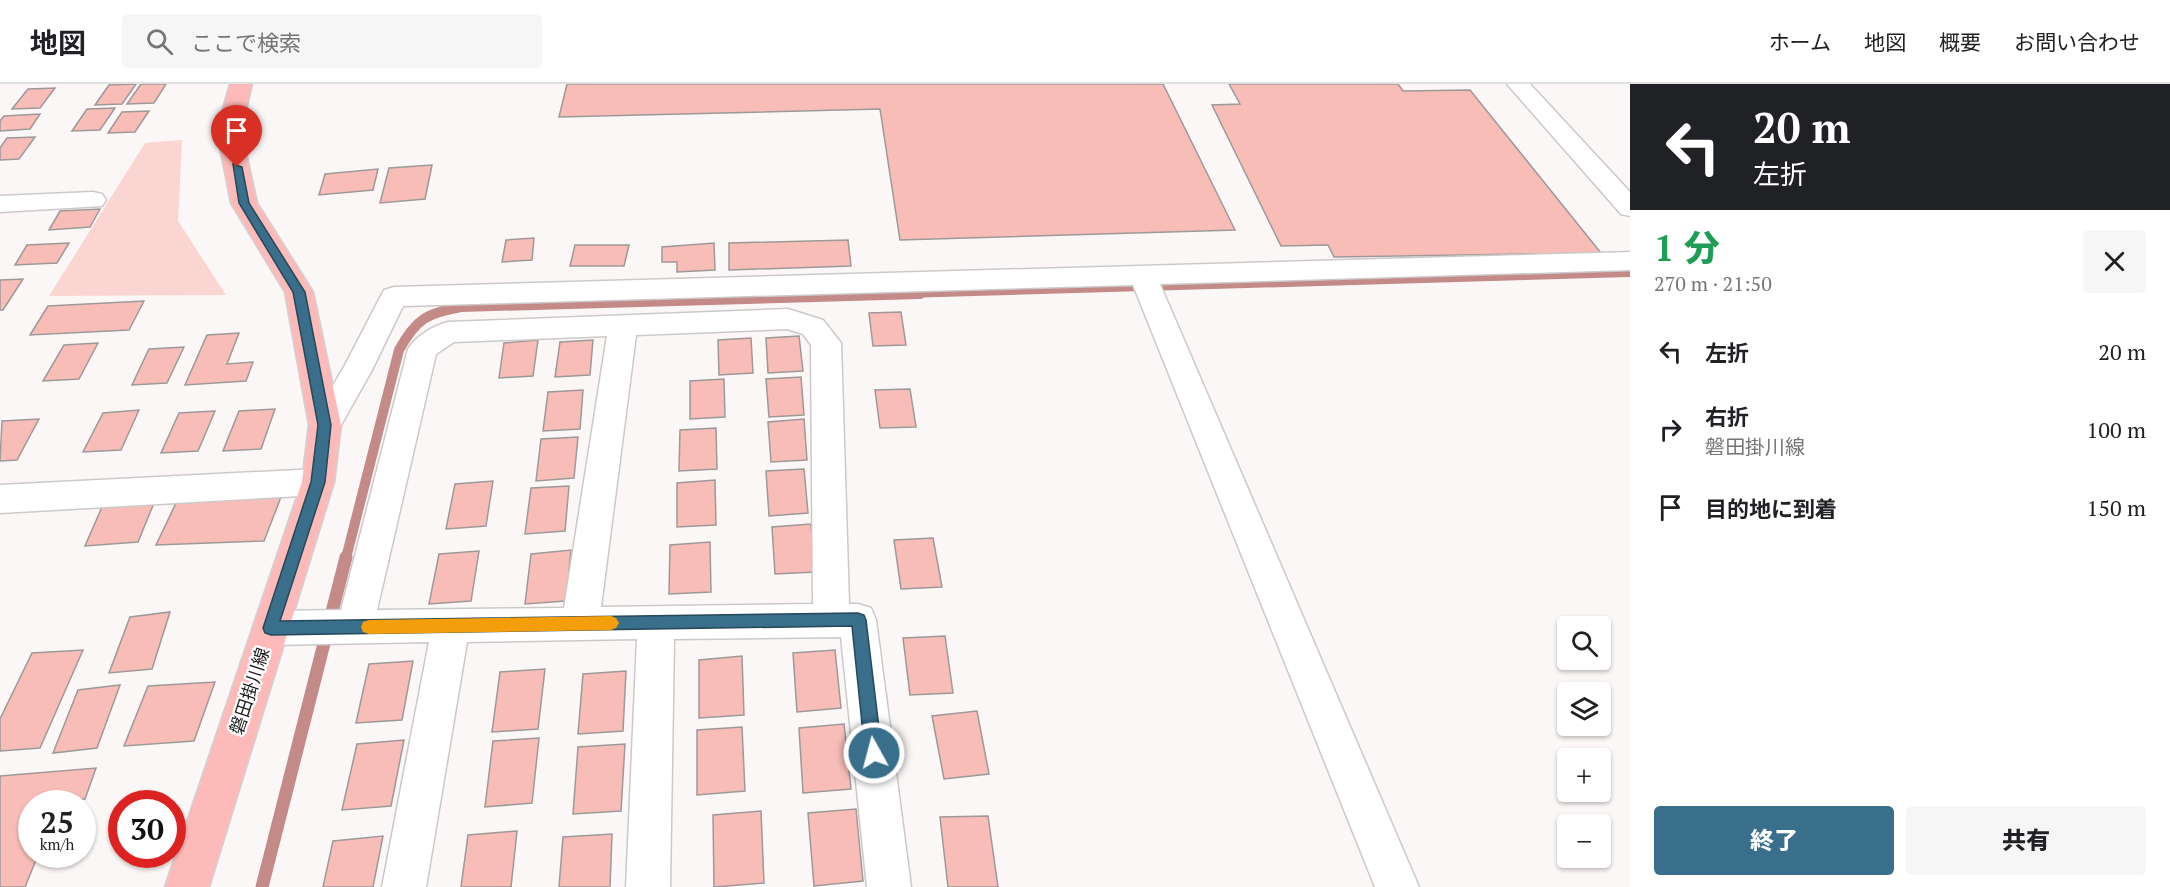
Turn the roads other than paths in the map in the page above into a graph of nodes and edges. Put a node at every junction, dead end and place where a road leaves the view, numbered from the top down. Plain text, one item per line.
1 (241, 84) edge
2 (1518, 84) edge
3 (93, 200) dead end
4 (0, 204) edge
5 (1630, 208) edge
6 (1630, 261) edge
7 (1143, 275) junction
8 (623, 325) junction
9 (325, 425) junction
10 (318, 482) junction
11 (0, 499) edge
12 (831, 620) junction
13 (656, 622) junction
14 (580, 624) junction
15 (451, 626) junction
16 (355, 627) junction
17 (271, 628) junction
18 (187, 887) edge
19 (404, 887) edge
20 (648, 887) edge
21 (889, 887) edge
22 (1397, 887) edge

1 - 9 main road, 磐田掛川線
2 - 5 street
3 - 4 street
6 - 7 street
7 - 9 street
7 - 22 street
8 - 12 street
8 - 14 street
8 - 16 street
9 - 10 main road, 磐田掛川線
10 - 11 street
10 - 17 main road, 磐田掛川線
12 - 13 street
12 - 21 street
13 - 14 street
13 - 20 street
14 - 15 street
15 - 16 street
15 - 19 street
16 - 17 street
17 - 18 main road, 磐田掛川線

